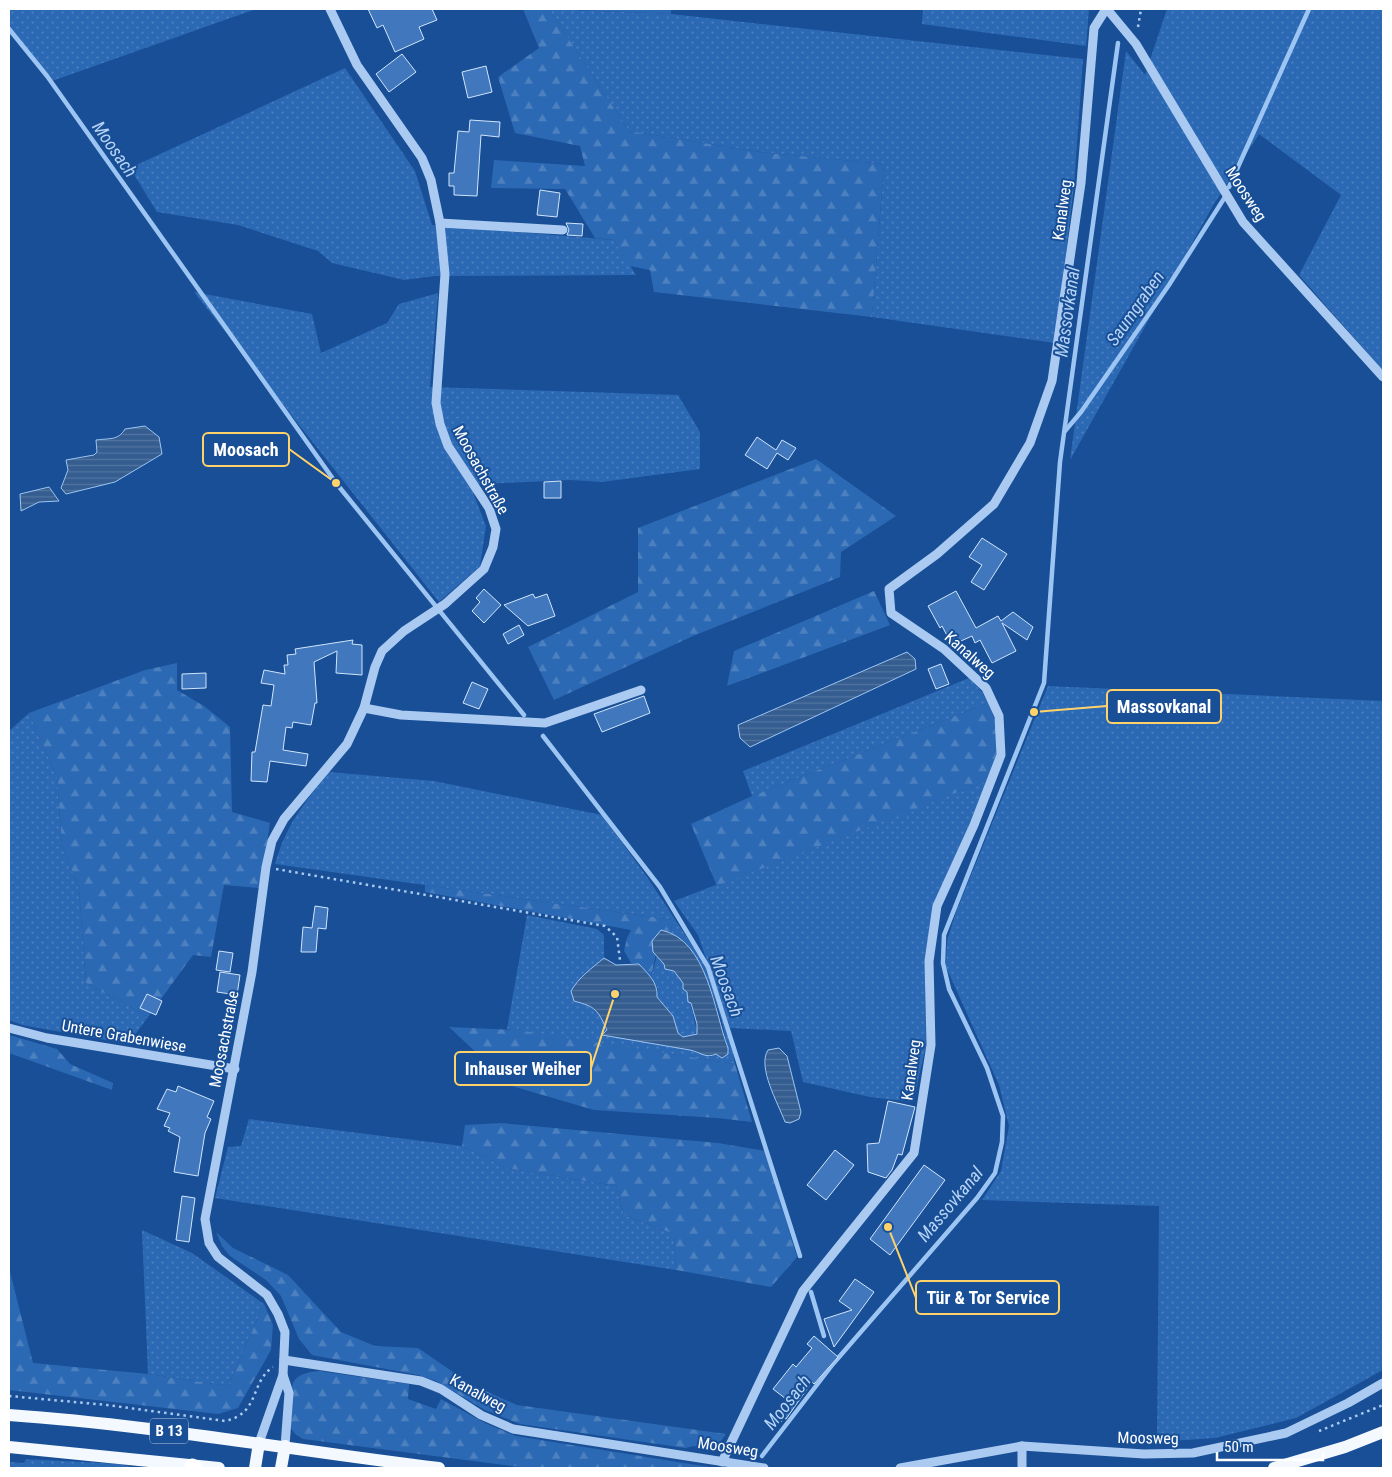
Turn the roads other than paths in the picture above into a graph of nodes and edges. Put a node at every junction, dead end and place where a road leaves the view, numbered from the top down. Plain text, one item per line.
1 (330, 9) edge
2 (1107, 9) edge
3 (440, 223) junction
4 (563, 230) dead end
5 (1383, 377) edge
6 (641, 690) dead end
7 (364, 708) junction
8 (9, 1028) edge
9 (235, 1070) junction
10 (284, 1360) junction
11 (283, 1375) junction
12 (1383, 1383) edge
13 (9, 1415) edge
14 (1383, 1432) edge
15 (259, 1443) junction
16 (285, 1446) junction
17 (1022, 1446) junction
18 (9, 1447) edge
19 (686, 1456) joint
20 (722, 1462) junction
21 (193, 1467) edge
22 (219, 1468) edge
23 (255, 1468) edge
24 (281, 1468) edge
25 (440, 1468) edge
26 (764, 1468) edge
27 (900, 1468) edge
28 (1022, 1468) edge
29 (1274, 1468) edge

1 - 3 street, Moosachstraße
2 - 5 street, Moosweg
2 - 20 street, Kanalweg
3 - 4 street
3 - 7 street, Moosachstraße
6 - 7 street
7 - 9 street, Moosachstraße
8 - 9 street, Untere Grabenwiese
9 - 10 street, Moosachstraße
10 - 11 street, Moosachstraße
10 - 19 street, Kanalweg
11 - 15 street, Moosachstraße
11 - 16 street, Moosachstraße
12 - 17 street, Moosweg
13 - 15 main road, B 13
14 - 29 main road
15 - 16 main road, B 13
15 - 23 main road
16 - 24 main road
16 - 25 main road, B 13
17 - 27 street, Moosweg
17 - 28 street
18 - 21 main road, B 13
19 - 20 street, Moosweg
20 - 26 street, Moosweg
21 - 22 main road, B 13

